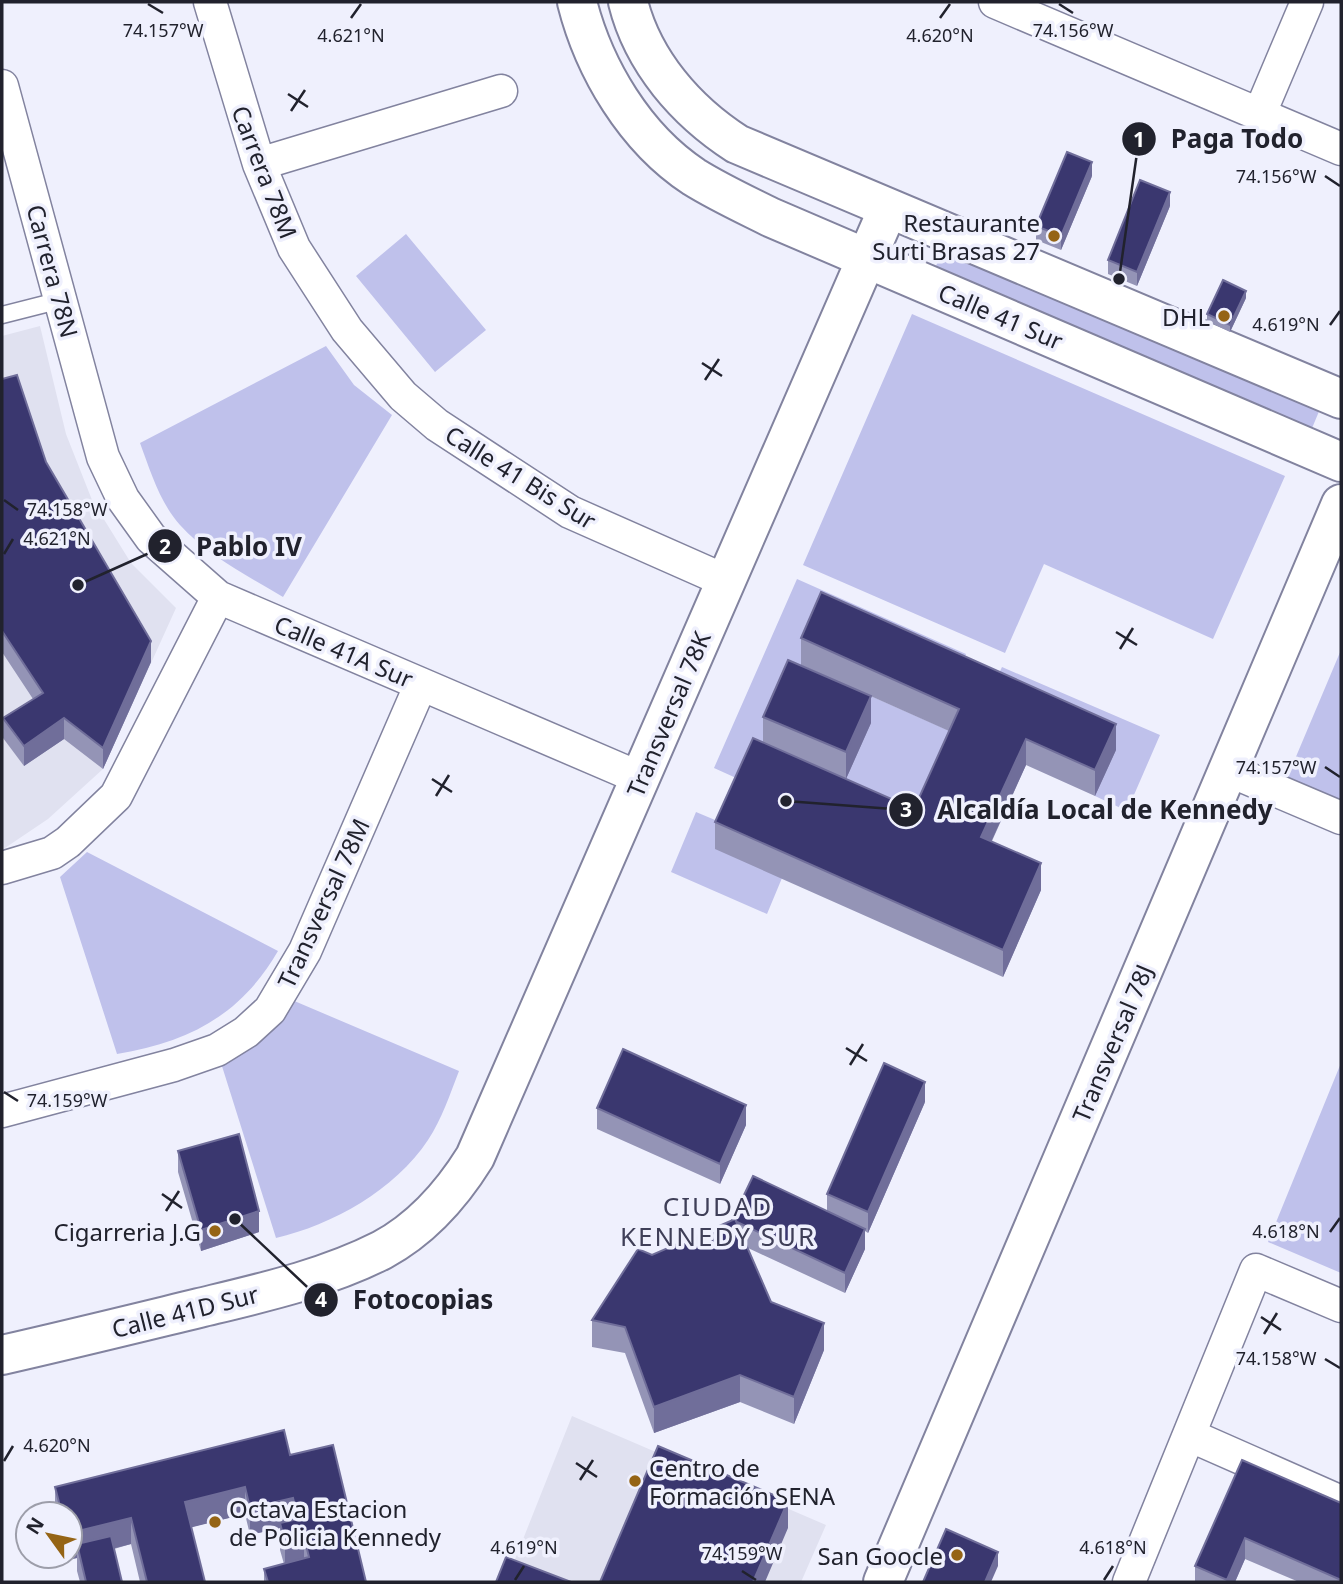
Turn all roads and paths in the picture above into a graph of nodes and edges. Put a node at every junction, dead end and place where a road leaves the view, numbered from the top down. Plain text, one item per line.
1 (210, 2) edge
2 (577, 2) edge
3 (628, 2) edge
4 (995, 2) edge
5 (1307, 2) edge
6 (2, 90) edge
7 (501, 91) dead end
8 (1260, 113) junction
9 (1341, 149) edge
10 (259, 164) junction
11 (888, 209) junction
12 (866, 259) junction
13 (61, 299) junction
14 (2, 315) edge
15 (347, 330) joint
16 (1341, 399) edge
17 (103, 457) joint
18 (1341, 462) edge
19 (1341, 504) edge
20 (726, 581) junction
21 (218, 597) junction
22 (421, 684) junction
23 (1228, 770) junction
24 (640, 778) junction
25 (1341, 818) edge
26 (2, 868) edge
27 (2, 1111) edge
28 (434, 1210) joint
29 (1341, 1306) edge
30 (2, 1355) edge
31 (1189, 1435) junction
32 (1341, 1502) edge
33 (883, 1582) edge
34 (1129, 1582) edge

1 - 10 street, Carrera 78M
2 - 12 street, Calle 41 Sur
3 - 11 street
4 - 8 street
5 - 8 street
6 - 13 street, Carrera 78N
7 - 10 street
8 - 9 street
10 - 15 street, Carrera 78M
11 - 12 street, Transversal 78K
11 - 16 street
12 - 18 street, Calle 41 Sur
12 - 20 street, Transversal 78K
13 - 14 lane
13 - 17 street, Carrera 78N
15 - 20 street, Calle 41 Bis Sur
17 - 21 street, Calle 41A Sur
19 - 23 street, Transversal 78J
20 - 24 street, Transversal 78K
21 - 22 street, Calle 41A Sur
21 - 26 street
22 - 24 street, Calle 41A Sur
22 - 27 street, Transversal 78M
23 - 25 street
23 - 33 street, Transversal 78J
24 - 28 street, Transversal 78K
28 - 30 street, Calle 41D Sur
29 - 31 street
31 - 32 street
31 - 34 street

